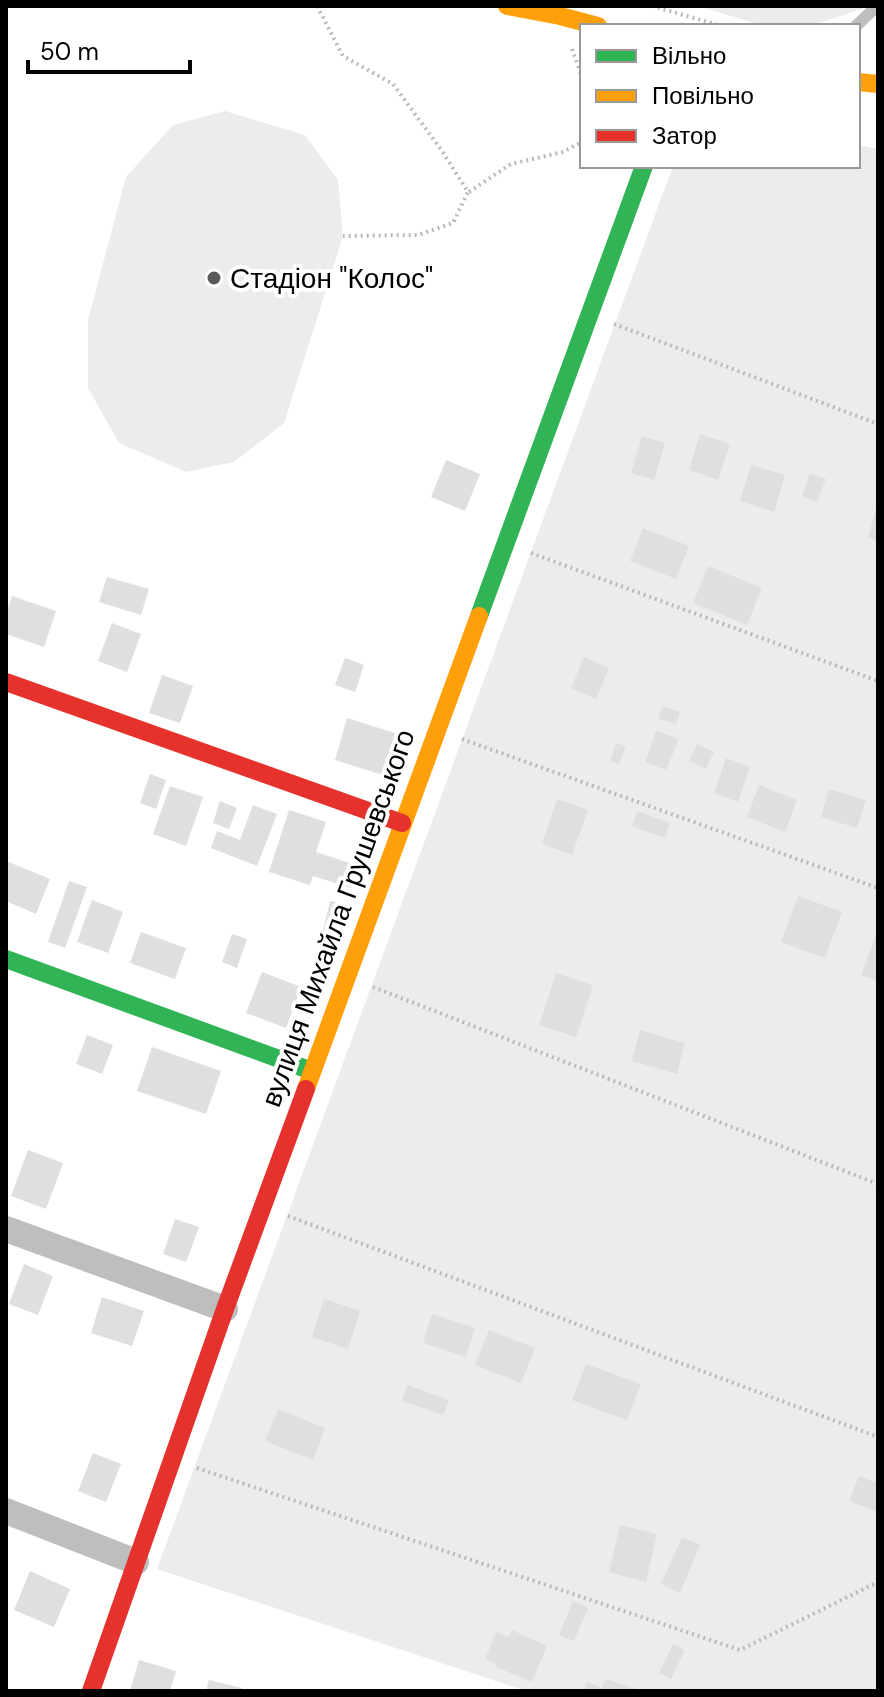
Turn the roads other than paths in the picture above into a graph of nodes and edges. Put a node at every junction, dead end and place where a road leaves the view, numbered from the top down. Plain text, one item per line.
1 (507, 6) edge
2 (877, 6) edge
3 (590, 24) edge
4 (858, 24) edge
5 (643, 168) edge
6 (6, 682) edge
7 (402, 823) junction
8 (6, 959) edge
9 (312, 1071) junction
10 (6, 1229) edge
11 (225, 1309) junction
12 (6, 1511) edge
13 (136, 1562) junction
14 (91, 1691) edge

1 - 3 street
2 - 4 lane
5 - 7 street, вулиця Михайла Грушевського
6 - 7 street
7 - 9 street, вулиця Михайла Грушевського
8 - 9 street
9 - 11 street, вулиця Михайла Грушевського
10 - 11 street
11 - 13 street, вулиця Михайла Грушевського
12 - 13 street
13 - 14 street, вулиця Михайла Грушевського

